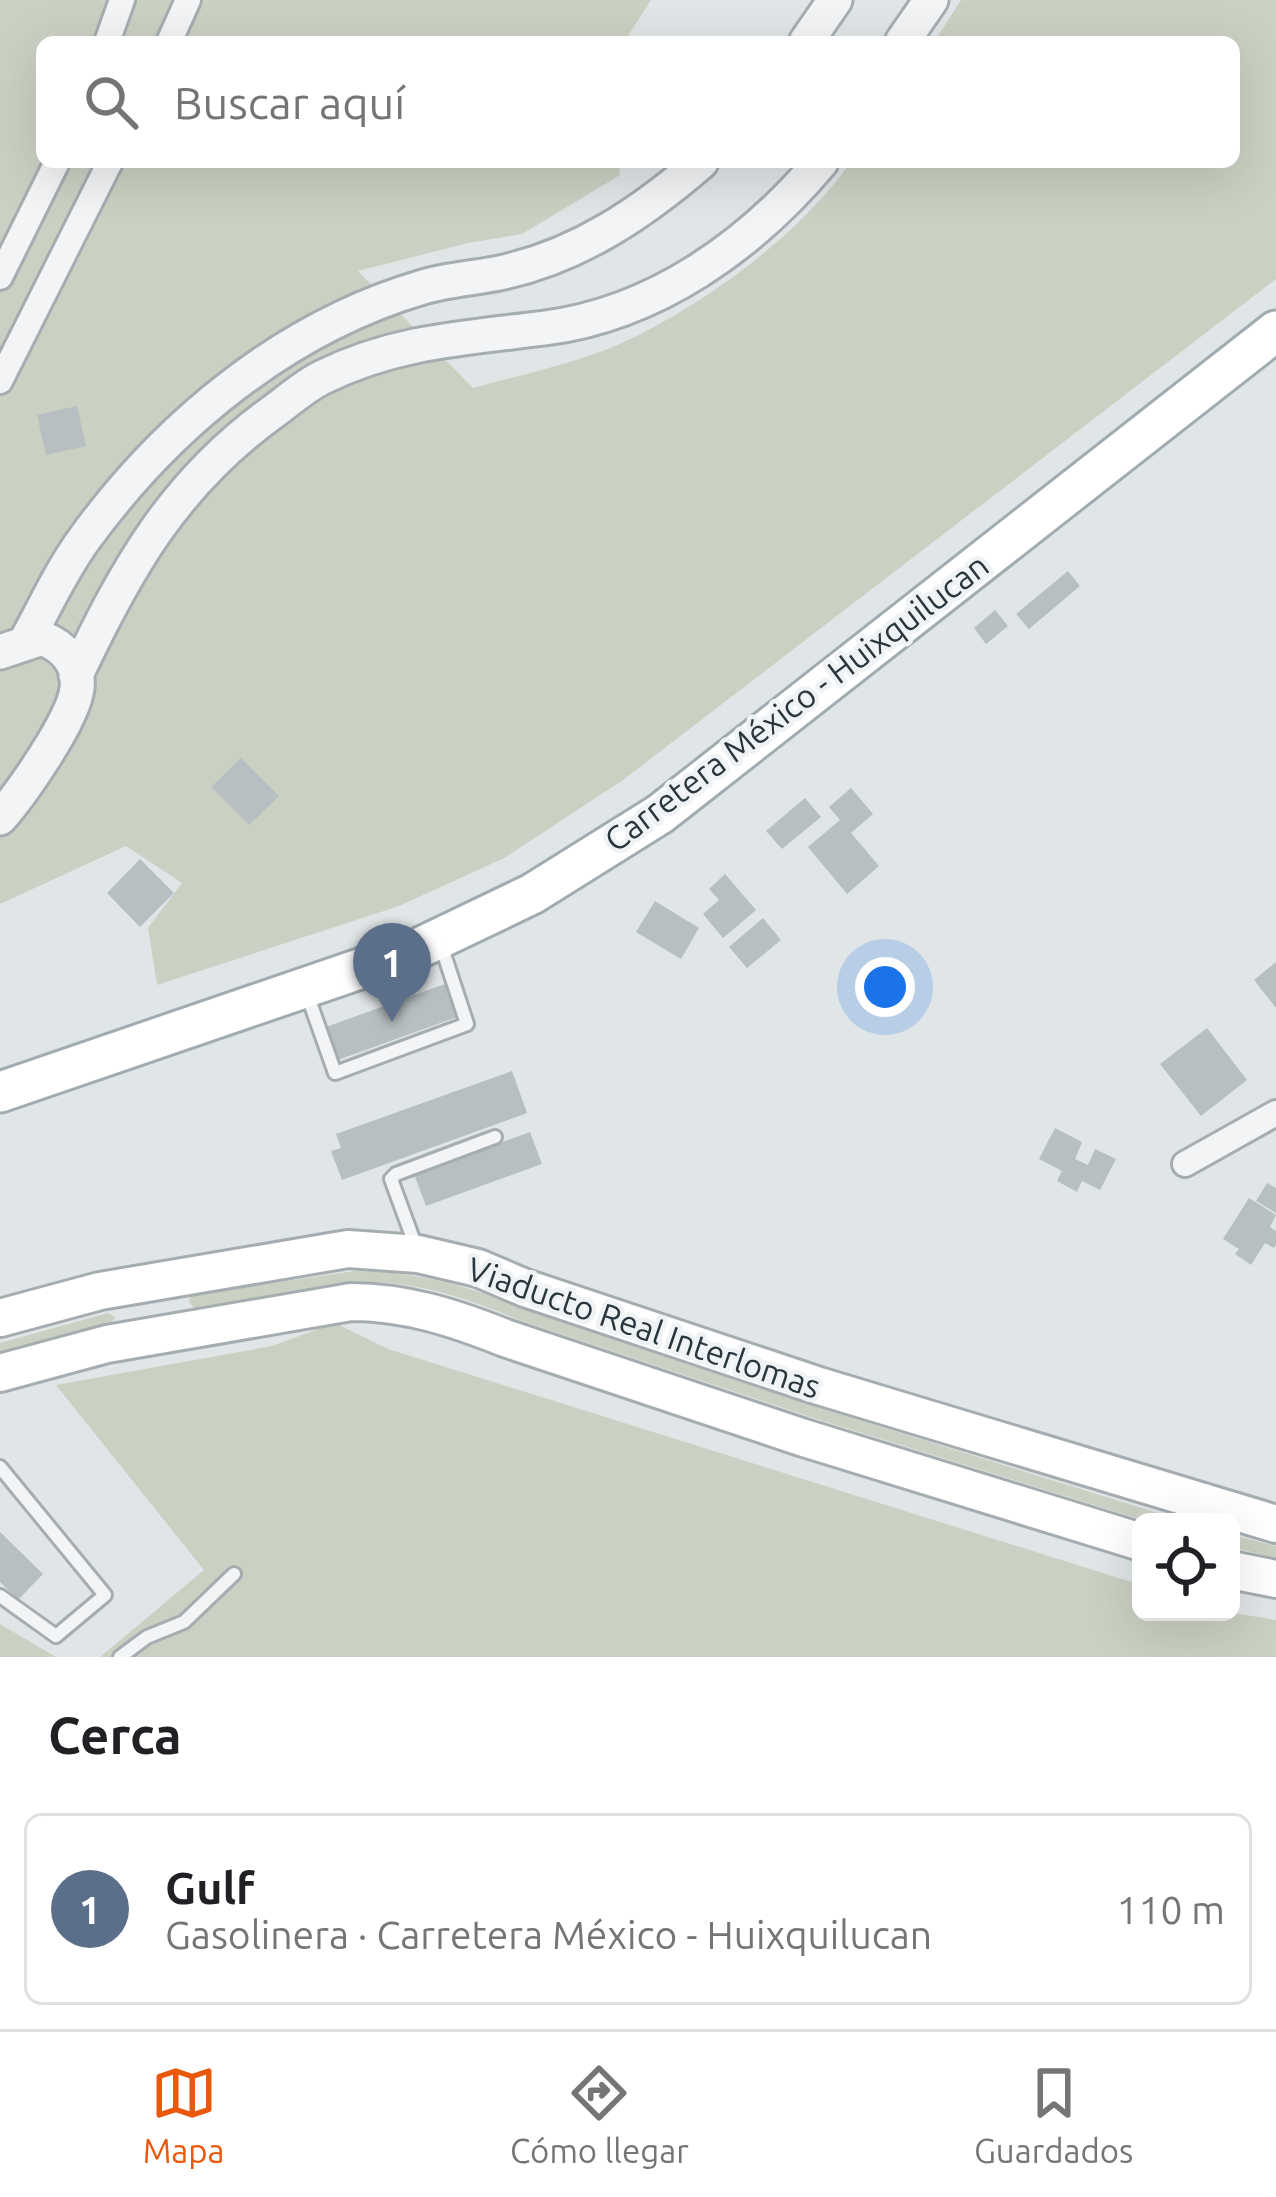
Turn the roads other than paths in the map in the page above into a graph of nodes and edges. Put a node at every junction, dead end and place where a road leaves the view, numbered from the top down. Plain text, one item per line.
1 (122, 0) edge
2 (188, 0) edge
3 (836, 0) edge
4 (931, 0) edge
5 (109, 36) edge
6 (172, 36) edge
7 (810, 36) edge
8 (906, 36) edge
9 (54, 168) edge
10 (107, 168) edge
11 (694, 168) edge
12 (815, 168) edge
13 (0, 277) edge
14 (1276, 331) edge
15 (0, 381) edge
16 (13, 647) edge
17 (76, 675) junction
18 (0, 818) edge
19 (439, 938) junction
20 (305, 988) junction
21 (0, 1092) edge
22 (1276, 1113) edge
23 (495, 1137) dead end
24 (1186, 1164) dead end
25 (418, 1254) junction
26 (0, 1318) edge
27 (0, 1373) edge
28 (0, 1467) edge
29 (1276, 1524) edge
30 (1132, 1539) edge
31 (1240, 1572) edge
32 (234, 1574) dead end
33 (1276, 1579) edge
34 (0, 1596) edge
35 (120, 1657) edge

1 - 5 street
2 - 6 street
3 - 7 street
4 - 8 street
9 - 13 street
10 - 15 street
11 - 16 street
12 - 17 street
14 - 19 main road, Carretera México - Huixquilucan
16 - 17 street
17 - 18 street
19 - 20 main road, Carretera México - Huixquilucan
19 - 20 lane
20 - 21 main road, Carretera México - Huixquilucan
22 - 24 street
23 - 25 lane
25 - 26 main road, Viaducto Real Interlomas
25 - 29 main road, Viaducto Real Interlomas
27 - 30 main road, Viaducto Real Interlomas
28 - 34 lane
31 - 33 main road
32 - 35 lane

